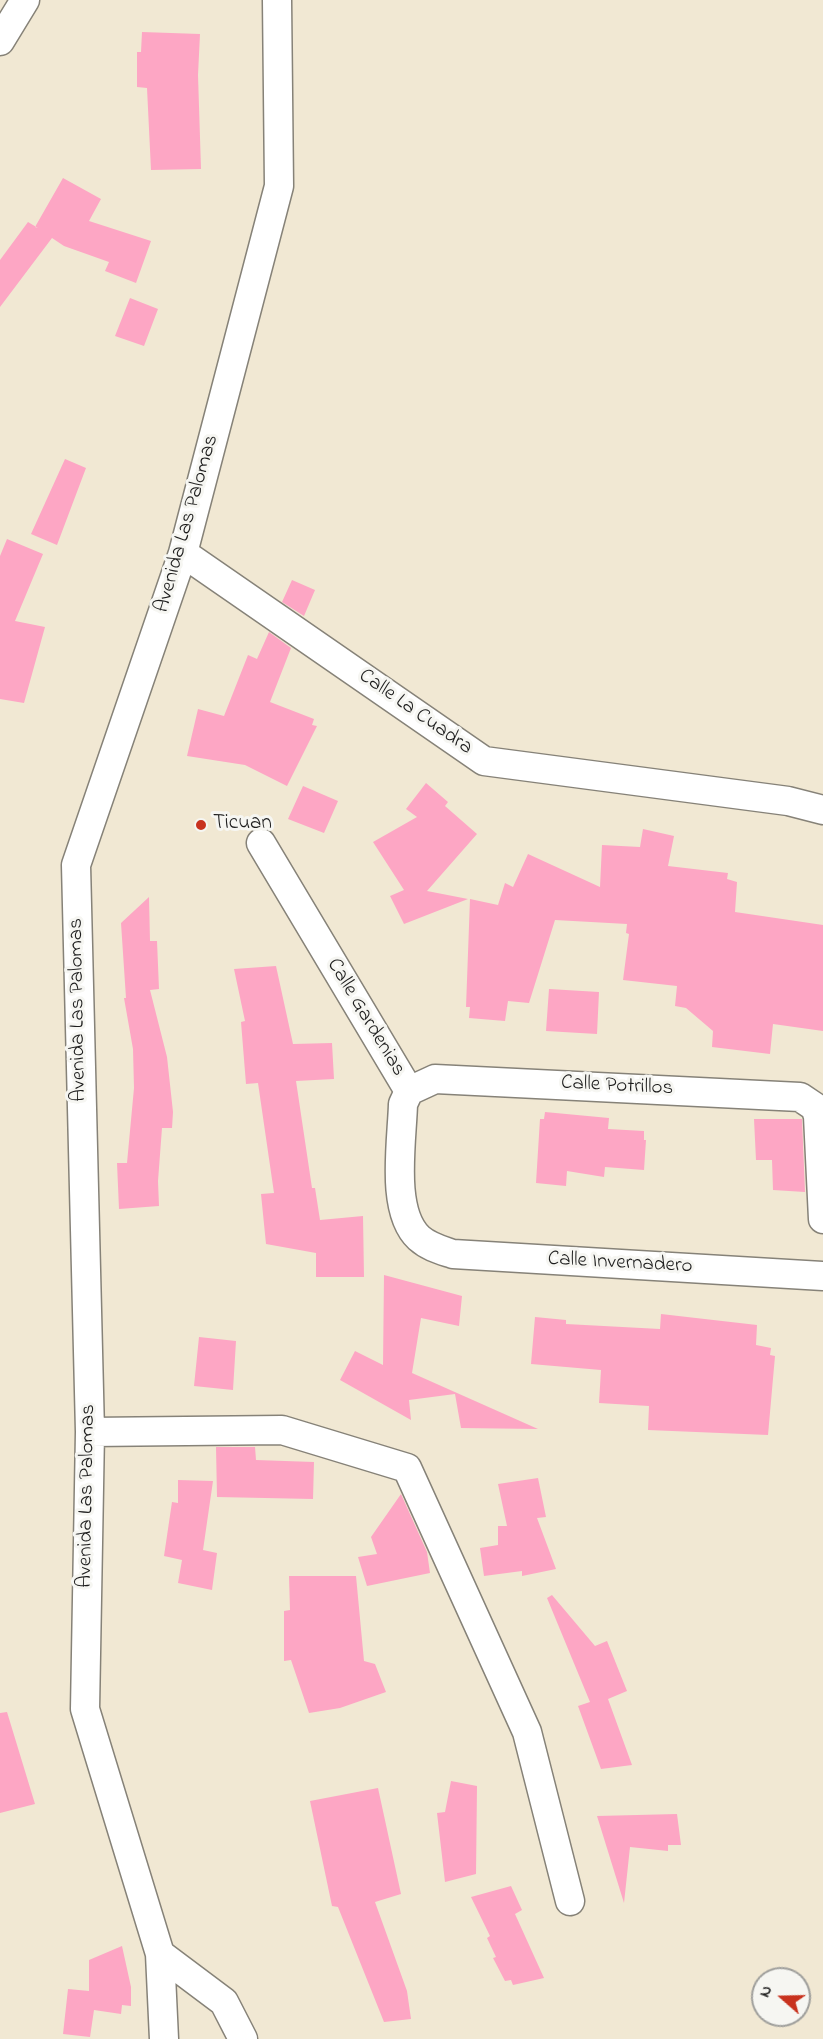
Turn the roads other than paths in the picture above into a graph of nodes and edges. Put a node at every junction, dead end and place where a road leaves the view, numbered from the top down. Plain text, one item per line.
1 (25, 0) edge
2 (277, 0) edge
3 (0, 41) edge
4 (183, 553) junction
5 (823, 810) edge
6 (261, 843) dead end
7 (409, 1091) junction
8 (823, 1219) edge
9 (420, 1239) joint
10 (823, 1276) edge
11 (90, 1432) junction
12 (570, 1901) dead end
13 (160, 1954) junction
14 (164, 2039) edge
15 (243, 2039) edge

1 - 3 street
2 - 4 street, Avenida Las Palomas
4 - 5 street, Calle La Cuadra
4 - 11 street, Avenida Las Palomas
6 - 7 street, Calle Gardenias
7 - 8 street, Calle Potrillos
7 - 9 street, Calle Gardenias
9 - 10 street, Calle Invernadero
11 - 12 street
11 - 13 street, Avenida Las Palomas
13 - 14 street, Avenida Las Palomas
13 - 15 street

